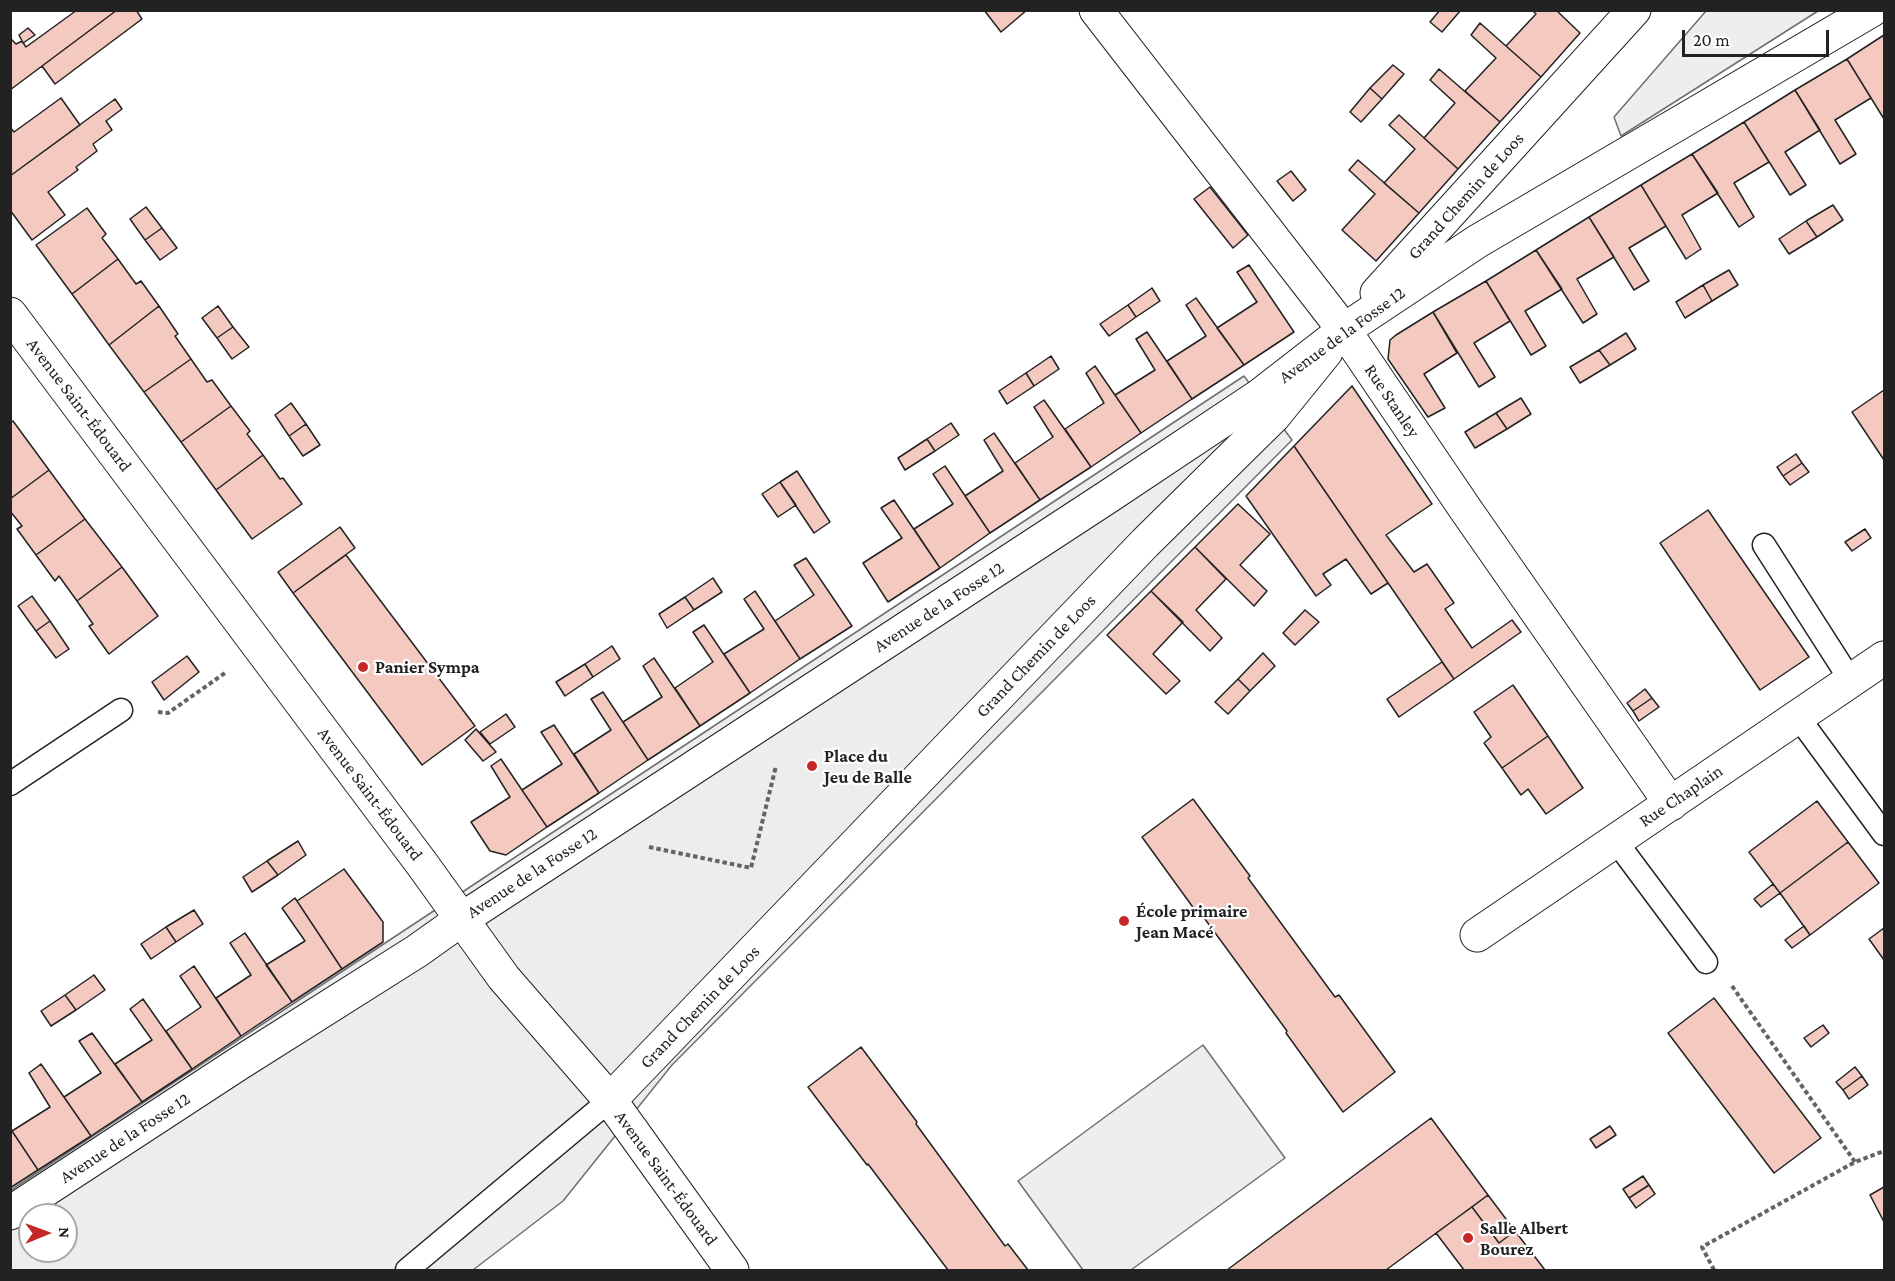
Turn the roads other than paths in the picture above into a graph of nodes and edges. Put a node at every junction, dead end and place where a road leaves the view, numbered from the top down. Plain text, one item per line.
1 (1096, 10) edge
2 (1634, 10) edge
3 (1872, 10) edge
4 (10, 314) edge
5 (1344, 330) junction
6 (1764, 546) dead end
7 (1884, 658) edge
8 (1851, 681) junction
9 (121, 710) road end
10 (1798, 717) junction
11 (10, 784) edge
12 (1671, 804) junction
13 (1884, 834) edge
14 (1615, 840) junction
15 (462, 918) junction
16 (1478, 935) dead end
17 (1706, 962) road end
18 (610, 1100) junction
19 (10, 1213) edge
20 (407, 1270) edge
21 (732, 1270) edge

1 - 5 street, Rue Stanley
2 - 5 street, Grand Chemin de Loos
3 - 5 street, Avenue de la Fosse 12
4 - 15 street, Avenue Saint-Édouard
5 - 12 street, Rue Stanley
5 - 15 street, Avenue de la Fosse 12
5 - 18 street, Grand Chemin de Loos
6 - 8 lane
7 - 8 street, Rue Chaplain
8 - 10 street, Rue Chaplain
9 - 11 lane
10 - 12 street, Rue Chaplain
10 - 13 lane
12 - 14 street, Rue Chaplain
14 - 16 street, Rue Chaplain
14 - 17 lane
15 - 18 street, Avenue Saint-Édouard
15 - 19 street, Avenue de la Fosse 12
18 - 20 lane, Grand Chemin de Loos
18 - 21 street, Avenue Saint-Édouard

